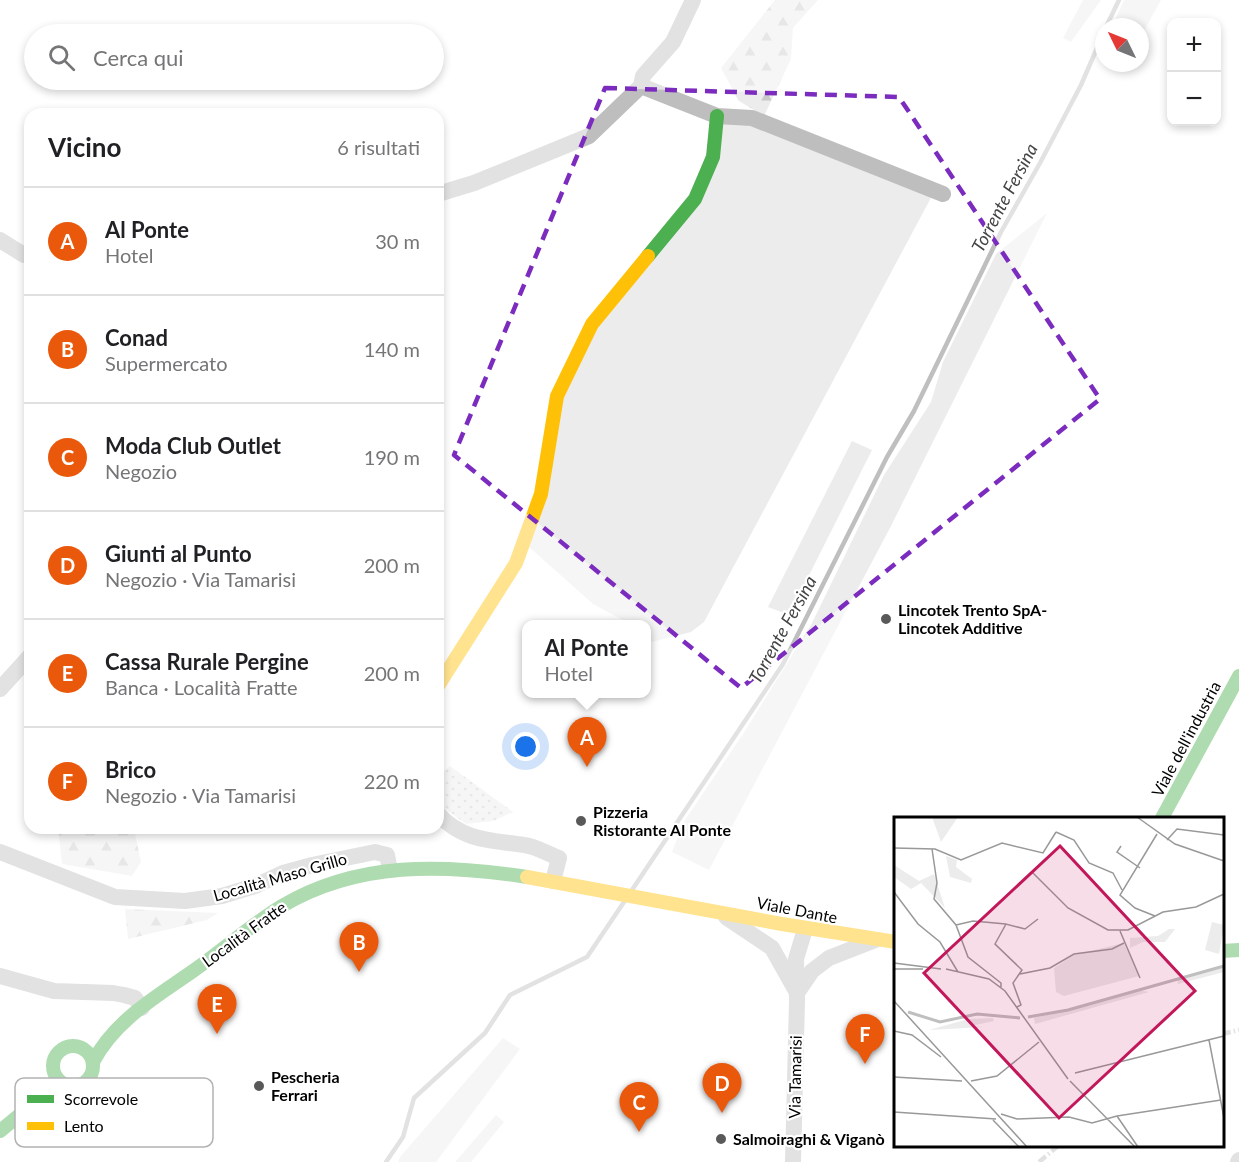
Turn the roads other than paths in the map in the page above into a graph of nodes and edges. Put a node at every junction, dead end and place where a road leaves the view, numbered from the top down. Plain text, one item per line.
1 (693, 0) edge
2 (641, 86) junction
3 (717, 116) junction
4 (444, 192) edge
5 (943, 194) dead end
6 (0, 240) edge
7 (24, 255) edge
8 (24, 663) edge
9 (1239, 676) edge
10 (444, 677) edge
11 (0, 689) edge
12 (1163, 817) edge
13 (444, 821) edge
14 (0, 852) edge
15 (390, 870) junction
16 (559, 882) junction
17 (717, 911) junction
18 (805, 929) junction
19 (875, 940) junction
20 (894, 942) edge
21 (1239, 950) edge
22 (1224, 951) edge
23 (0, 976) edge
24 (797, 993) junction
25 (142, 1008) junction
26 (123, 1022) junction
27 (72, 1046) junction
28 (93, 1062) junction
29 (53, 1067) junction
30 (39, 1078) edge
31 (57, 1078) edge
32 (89, 1078) edge
33 (15, 1118) edge
34 (0, 1131) edge
35 (793, 1162) edge

1 - 2 street
2 - 3 street
2 - 4 street
3 - 5 street
3 - 10 main road
6 - 7 street
8 - 11 street
9 - 12 main road, Viale dell'industria
13 - 16 street
14 - 15 street, Località Maso Grillo
15 - 16 main road
15 - 25 main road, Località Fratte
16 - 17 main road, Viale Dante
17 - 18 main road, Viale Dante
17 - 24 street
18 - 19 main road, Viale Dante
18 - 24 street, Via Tamarisi
19 - 20 main road, Viale Dante
19 - 24 street
21 - 22 main road
23 - 25 street
24 - 35 street, Via Tamarisi
25 - 26 main road, Località Fratte
26 - 27 main road, Località Fratte
26 - 28 main road, Località Fratte
27 - 28 main road
27 - 29 main road, Località Fratte
28 - 32 main road, Località Fratte
29 - 30 main road, Località Fratte
29 - 31 main road
33 - 34 main road, Località Fratte

